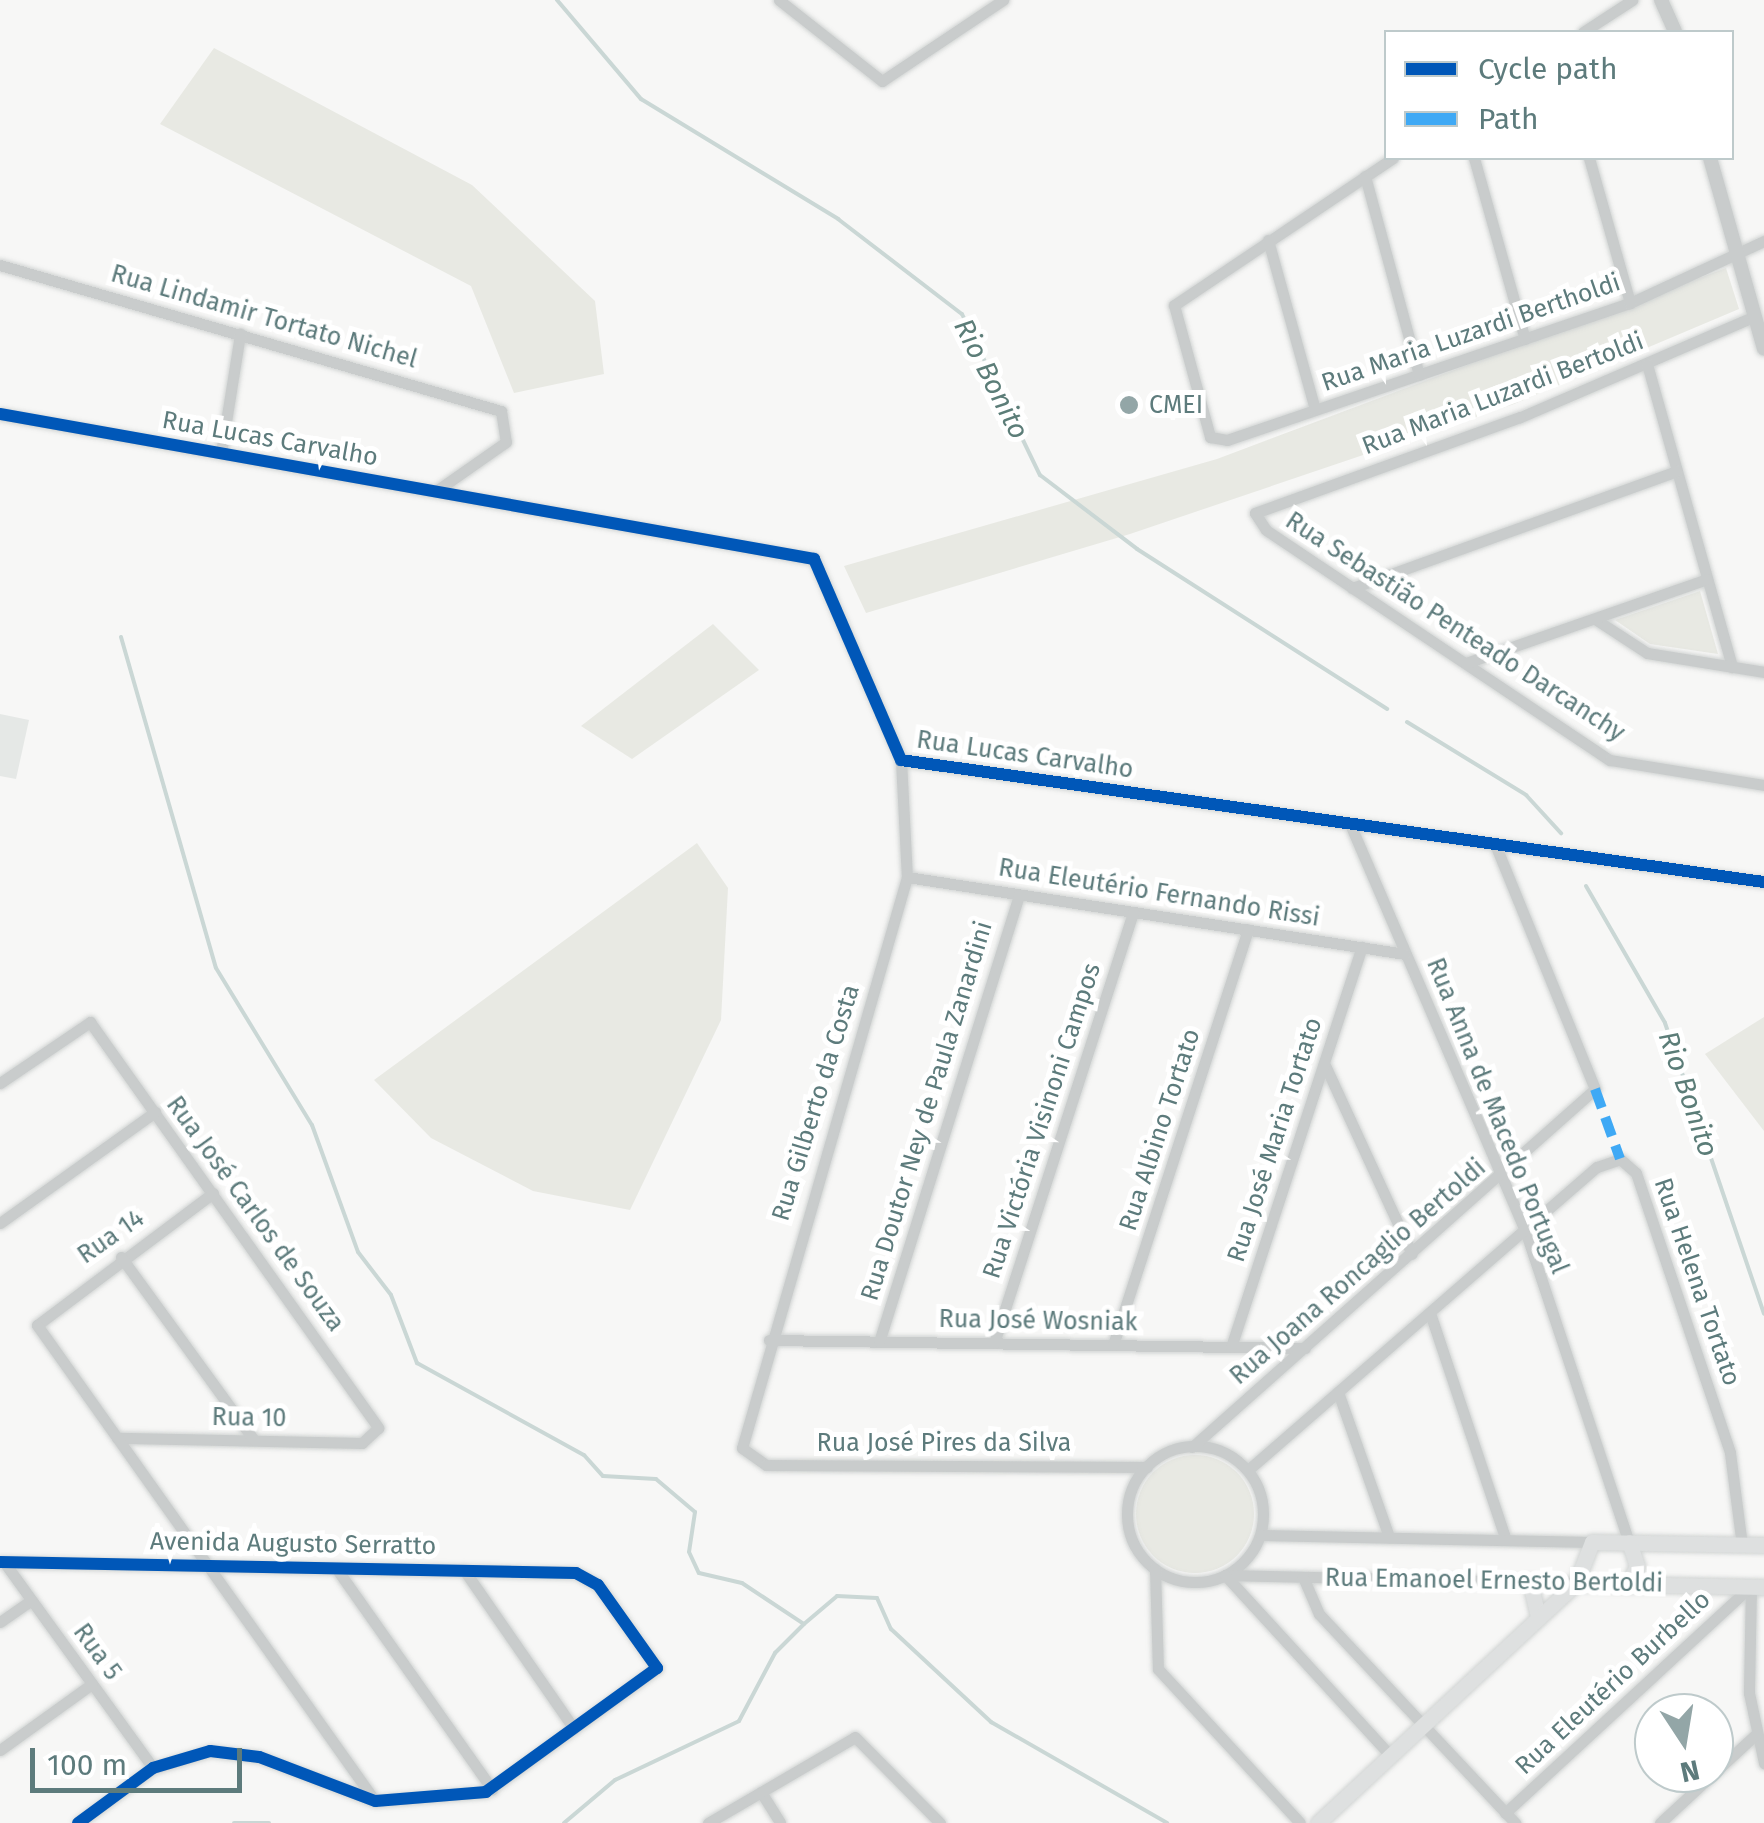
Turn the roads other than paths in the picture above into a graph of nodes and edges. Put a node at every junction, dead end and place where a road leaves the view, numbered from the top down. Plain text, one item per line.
1 (779, 0) edge
2 (1004, 0) edge
3 (1632, 0) edge
4 (1662, 0) edge
5 (1586, 30) edge
6 (1674, 30) edge
7 (1390, 160) edge
8 (1475, 160) edge
9 (1589, 160) edge
10 (1711, 160) edge
11 (1365, 176) junction
12 (1268, 240) junction
13 (1764, 241) edge
14 (1737, 254) junction
15 (0, 265) edge
16 (1630, 303) junction
17 (1759, 314) edge
18 (240, 334) junction
19 (1525, 339) junction
20 (1764, 349) edge
21 (1647, 364) junction
22 (1419, 375) junction
23 (1314, 410) junction
24 (0, 414) edge
25 (221, 453) junction
26 (1677, 471) junction
27 (436, 492) junction
28 (1256, 508) joint
29 (1707, 579) junction
30 (1352, 588) junction
31 (1594, 618) junction
32 (1466, 663) junction
33 (1732, 666) junction
34 (1764, 672) edge
35 (901, 760) junction
36 (1764, 785) edge
37 (1350, 824) junction
38 (1495, 844) junction
39 (907, 877) junction
40 (1764, 882) edge
41 (1018, 894) junction
42 (1134, 912) junction
43 (1248, 930) junction
44 (1362, 947) junction
45 (1405, 954) junction
46 (1324, 1063) junction
47 (0, 1083) edge
48 (154, 1112) junction
49 (1503, 1175) junction
50 (213, 1193) junction
51 (0, 1222) edge
52 (1525, 1230) junction
53 (1412, 1254) junction
54 (122, 1257) junction
55 (1430, 1312) junction
56 (769, 1340) junction
57 (878, 1342) junction
58 (994, 1344) junction
59 (1114, 1345) junction
60 (1231, 1347) junction
61 (1306, 1348) junction
62 (1338, 1392) junction
63 (377, 1434) joint
64 (116, 1438) junction
65 (254, 1440) junction
66 (1192, 1447) junction
67 (745, 1454) joint
68 (1147, 1466) junction
69 (1248, 1470) junction
70 (1260, 1534) junction
71 (1388, 1537) junction
72 (1506, 1540) junction
73 (1592, 1542) junction
74 (1629, 1542) junction
75 (1742, 1545) junction
76 (1764, 1545) edge
77 (2, 1562) edge
78 (209, 1566) junction
79 (336, 1568) junction
80 (1155, 1569) junction
81 (464, 1570) junction
82 (1225, 1576) junction
83 (1303, 1577) junction
84 (1530, 1582) junction
85 (1576, 1583) junction
86 (1628, 1584) junction
87 (1757, 1587) edge
88 (32, 1600) junction
89 (1538, 1618) junction
90 (0, 1622) edge
91 (92, 1684) junction
92 (1424, 1726) junction
93 (574, 1729) junction
94 (1756, 1734) junction
95 (0, 1750) edge
96 (1392, 1756) junction
97 (1764, 1763) edge
98 (153, 1768) junction
99 (492, 1789) junction
100 (761, 1792) junction
101 (375, 1801) junction
102 (1505, 1813) junction
103 (78, 1823) edge
104 (708, 1823) edge
105 (780, 1823) edge
106 (940, 1823) edge
107 (1300, 1823) edge
108 (1318, 1823) edge
109 (1515, 1823) edge
110 (1660, 1823) edge

1 - 2 street
3 - 5 street
4 - 6 street
7 - 11 street
8 - 19 street
9 - 16 street
10 - 14 street
11 - 12 street
11 - 22 street
12 - 23 street
12 - 23 street, Rua Maria Luzardi Bertholdi
13 - 14 street
14 - 16 street, Rua Maria Luzardi Bertholdi
14 - 17 street
15 - 18 street, Rua Lindamir Tortato Nichel
16 - 19 street, Rua Maria Luzardi Bertholdi
17 - 20 street
17 - 21 street, Rua Maria Luzardi Bertoldi
18 - 25 street
18 - 27 street, Rua Lindamir Tortato Nichel
19 - 22 street, Rua Maria Luzardi Bertholdi
21 - 26 street
21 - 28 street, Rua Maria Luzardi Bertoldi
22 - 23 street, Rua Maria Luzardi Bertholdi
24 - 25 street, Rua Lucas Carvalho
25 - 27 street, Rua Lucas Carvalho
26 - 29 street
26 - 30 street
27 - 35 street, Rua Lucas Carvalho
28 - 30 street, Rua Sebastião Penteado Darcanchy
29 - 31 street
29 - 33 street
30 - 32 street, Rua Sebastião Penteado Darcanchy
31 - 32 street
31 - 33 street
32 - 36 street, Rua Sebastião Penteado Darcanchy
33 - 34 street
35 - 37 street, Rua Lucas Carvalho
35 - 39 street, Rua Gilberto da Costa
37 - 38 street, Rua Lucas Carvalho
37 - 45 street, Rua Anna de Macedo Portugal
38 - 40 street, Rua Lucas Carvalho
38 - 49 street, Rua Joana Roncaglio Bertoldi
39 - 41 street, Rua Eleutério Fernando Rissi
39 - 56 street, Rua Gilberto da Costa
41 - 42 street, Rua Eleutério Fernando Rissi
41 - 57 street, Rua Doutor Ney de Paula Zanardini
42 - 43 street, Rua Eleutério Fernando Rissi
42 - 58 street, Rua Victória Visinoni Campos
43 - 44 street, Rua Eleutério Fernando Rissi
43 - 59 street, Rua Albino Tortato
44 - 45 street, Rua Eleutério Fernando Rissi
44 - 46 street, Rua José Maria Tortato
45 - 49 street, Rua Anna de Macedo Portugal
46 - 53 street
46 - 60 street, Rua José Maria Tortato
47 - 48 street, Rua José Carlos de Souza
48 - 50 street, Rua José Carlos de Souza
48 - 51 street
49 - 52 street, Rua Anna de Macedo Portugal
49 - 53 street, Rua Joana Roncaglio Bertoldi
50 - 54 street, Rua 14
50 - 63 street, Rua José Carlos de Souza
52 - 55 street
52 - 74 street, Rua Anna de Macedo Portugal
52 - 75 street, Rua Helena Tortato
53 - 61 street, Rua Joana Roncaglio Bertoldi
54 - 64 street, Rua 14
54 - 65 street
55 - 62 street
55 - 72 street
56 - 57 street, Rua José Wosniak
56 - 67 street, Rua Gilberto da Costa
57 - 58 street, Rua José Wosniak
58 - 59 street, Rua José Wosniak
59 - 60 street, Rua José Wosniak
60 - 61 street, Rua José Wosniak
61 - 66 street, Rua Joana Roncaglio Bertoldi
62 - 69 street
62 - 71 street
63 - 65 street, Rua 10
64 - 65 street, Rua 10
64 - 78 street
66 - 68 street
66 - 69 street
67 - 68 street, Rua José Pires da Silva
68 - 80 street
69 - 70 street
70 - 71 street, Rua Emanoel Ernesto Bertoldi
70 - 82 street
71 - 72 street, Rua Emanoel Ernesto Bertoldi
72 - 73 street, Rua Emanoel Ernesto Bertoldi
73 - 74 main road, Rua Emanoel Ernesto Bertoldi
73 - 85 main road
74 - 75 main road, Rua Emanoel Ernesto Bertoldi
74 - 86 main road
75 - 76 main road, Rua Emanoel Ernesto Bertoldi
77 - 78 street, Avenida Augusto Serratto
77 - 88 street, Rua 5
78 - 79 street, Avenida Augusto Serratto
78 - 101 street
79 - 81 street, Avenida Augusto Serratto
79 - 99 street
80 - 82 street
80 - 107 street
81 - 93 street
81 - 93 street, Avenida Augusto Serratto
82 - 83 street, Rua Emanoel Ernesto Bertoldi
82 - 96 street
83 - 84 street, Rua Emanoel Ernesto Bertoldi
83 - 92 street
84 - 85 street, Rua Emanoel Ernesto Bertoldi
84 - 89 main road
85 - 86 main road, Rua Emanoel Ernesto Bertoldi
85 - 89 main road
86 - 87 main road, Rua Emanoel Ernesto Bertoldi
87 - 94 street
87 - 102 street, Rua Eleutério Burbello
88 - 90 street
88 - 91 street, Rua 5
89 - 92 main road
91 - 95 street
91 - 98 street, Rua 5
92 - 96 main road
92 - 102 street
93 - 99 street
94 - 97 street
94 - 110 street
96 - 108 main road
98 - 101 street
98 - 103 street
99 - 101 street
100 - 104 street
100 - 105 street
100 - 106 street
102 - 109 street

